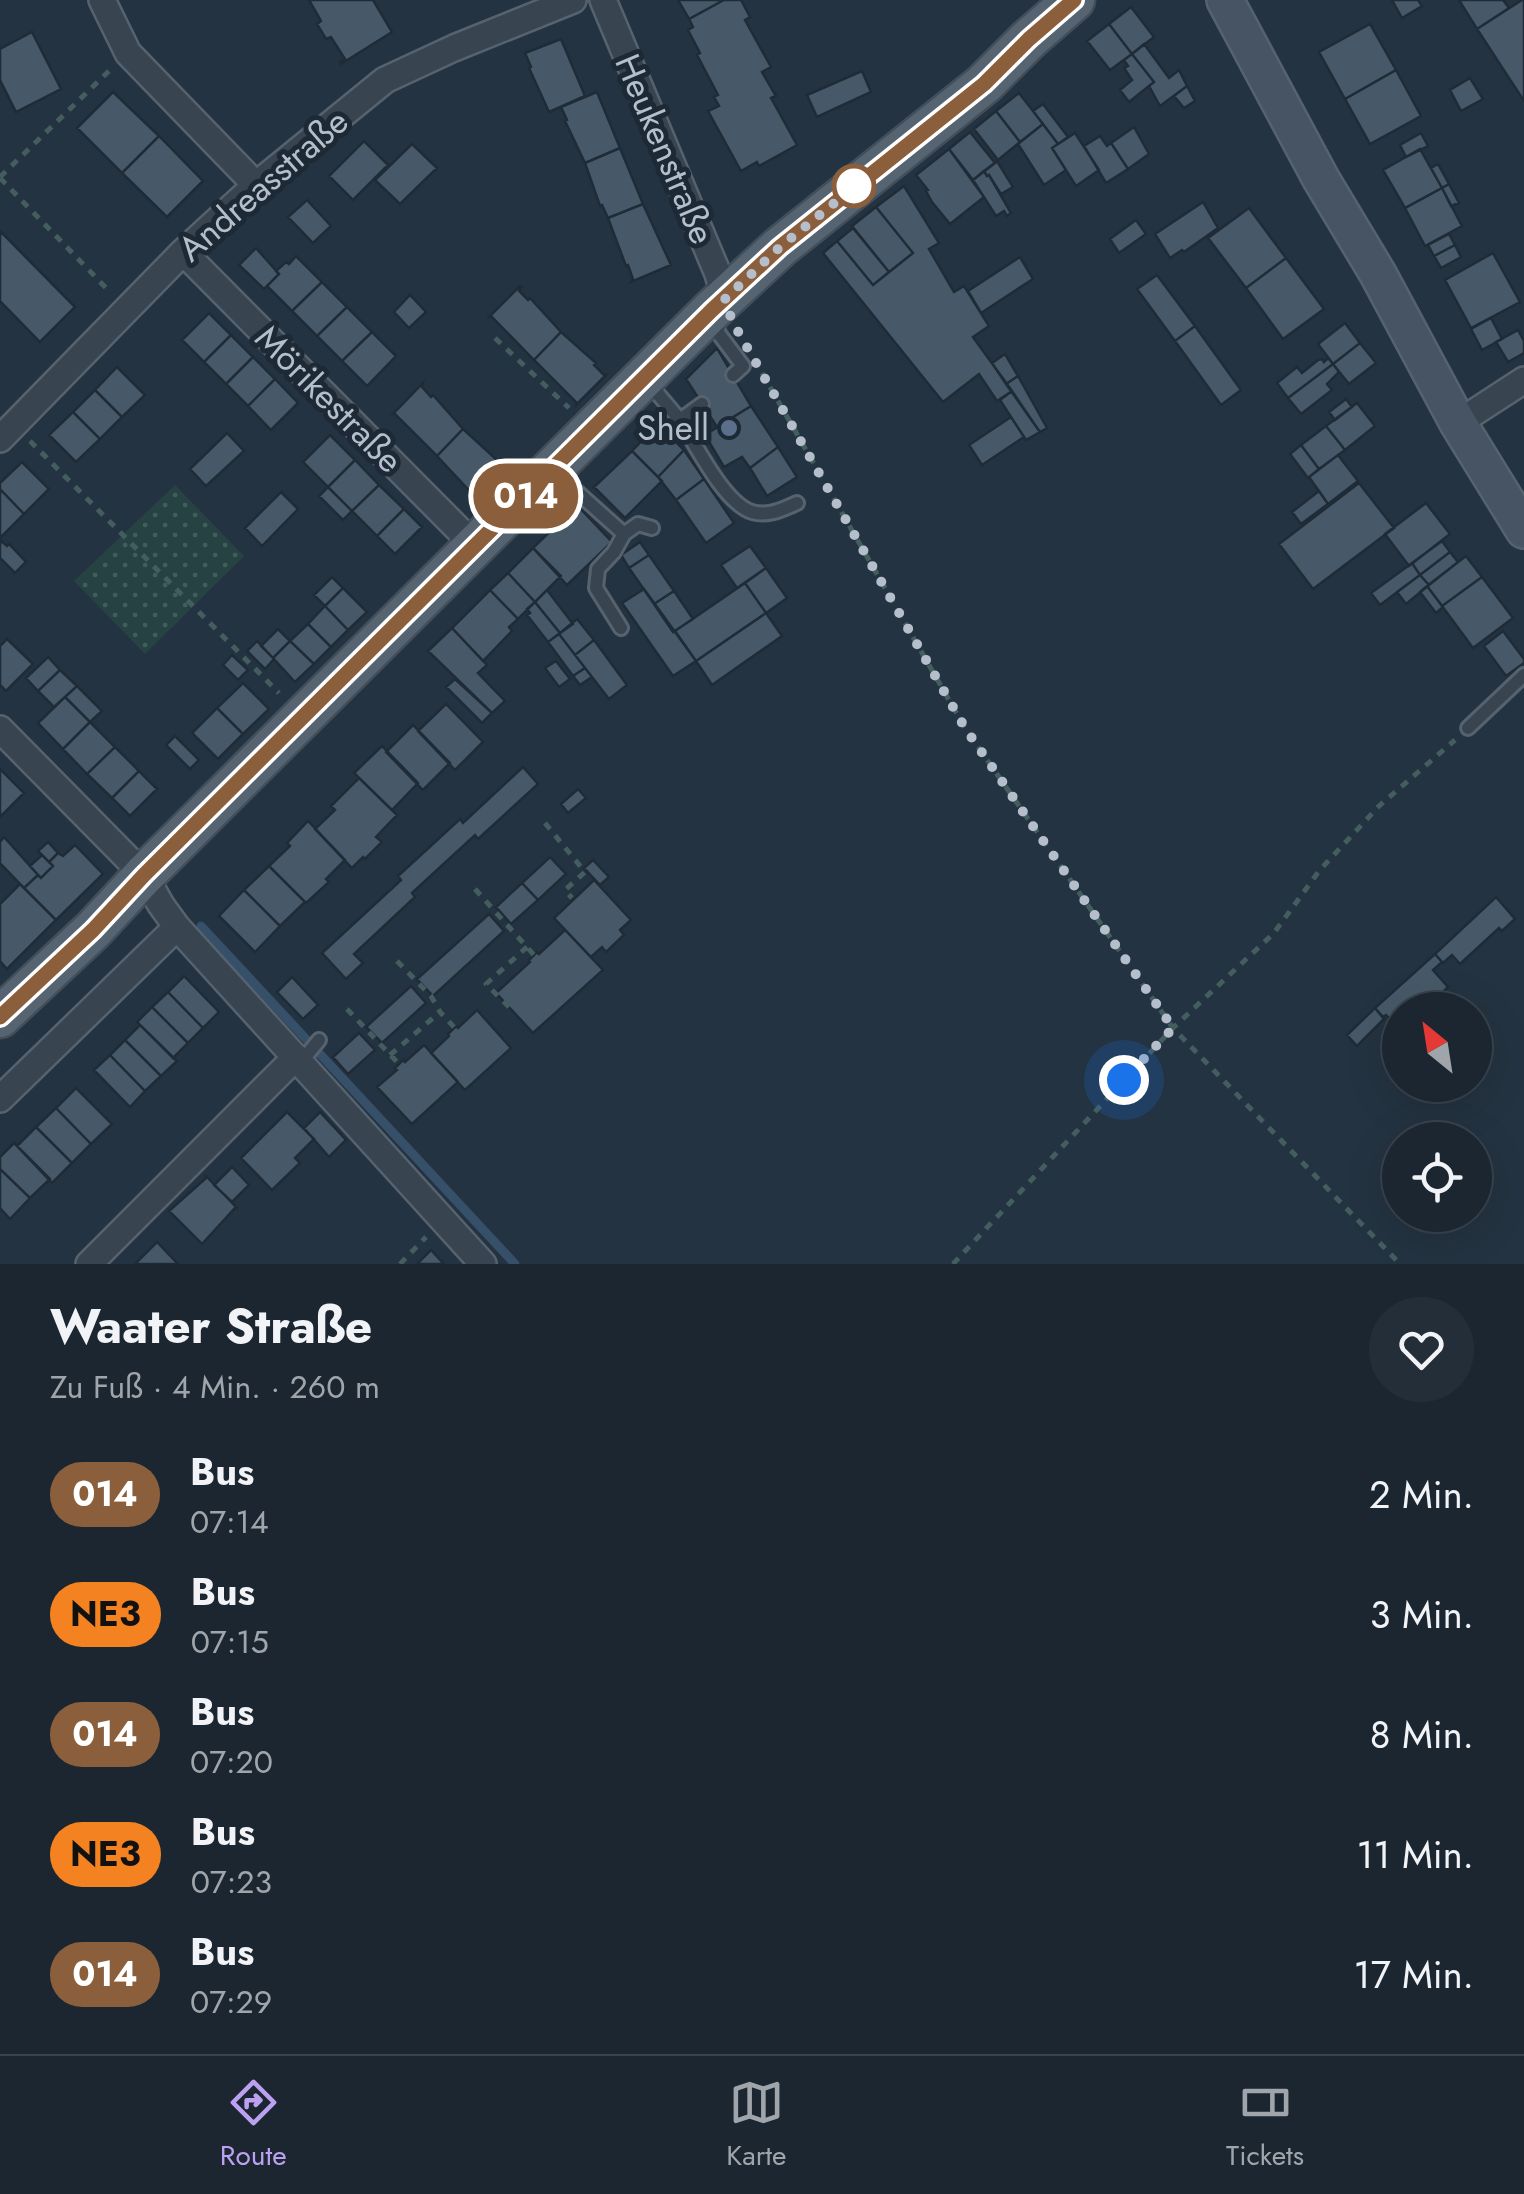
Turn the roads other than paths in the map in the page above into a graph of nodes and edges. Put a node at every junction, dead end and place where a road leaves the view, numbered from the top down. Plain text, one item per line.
1 (102, 0) edge
2 (573, 0) edge
3 (603, 0) edge
4 (1074, 0) edge
5 (1225, 0) edge
6 (256, 185) junction
7 (183, 252) junction
8 (718, 305) junction
9 (647, 376) junction
10 (733, 376) dead end
11 (1524, 380) edge
12 (702, 404) dead end
13 (680, 420) junction
14 (1458, 423) junction
15 (4, 435) edge
16 (552, 470) junction
17 (797, 504) dead end
18 (652, 528) dead end
19 (1524, 530) edge
20 (624, 534) junction
21 (475, 546) junction
22 (621, 628) dead end
23 (1524, 676) edge
24 (1468, 728) road end
25 (0, 729) edge
26 (144, 875) junction
27 (177, 927) junction
28 (0, 1016) edge
29 (306, 1052) junction
30 (0, 1099) edge
31 (89, 1264) edge
32 (483, 1264) edge

1 - 6 street
2 - 6 street, Andreasstraße
3 - 8 street, Heukenstraße
4 - 8 main road
5 - 14 main road
6 - 7 street, Andreasstraße
7 - 15 street, Andreasstraße
7 - 21 street, Mörikestraße
8 - 9 main road
8 - 10 lane
9 - 13 lane
9 - 16 main road
11 - 14 street
12 - 13 lane
13 - 17 lane
14 - 19 main road
16 - 20 lane
16 - 21 main road
18 - 20 lane
20 - 22 lane
21 - 26 main road
23 - 24 lane
25 - 26 street
26 - 27 street
26 - 28 main road
27 - 29 street
27 - 30 street
29 - 31 street
29 - 32 street

